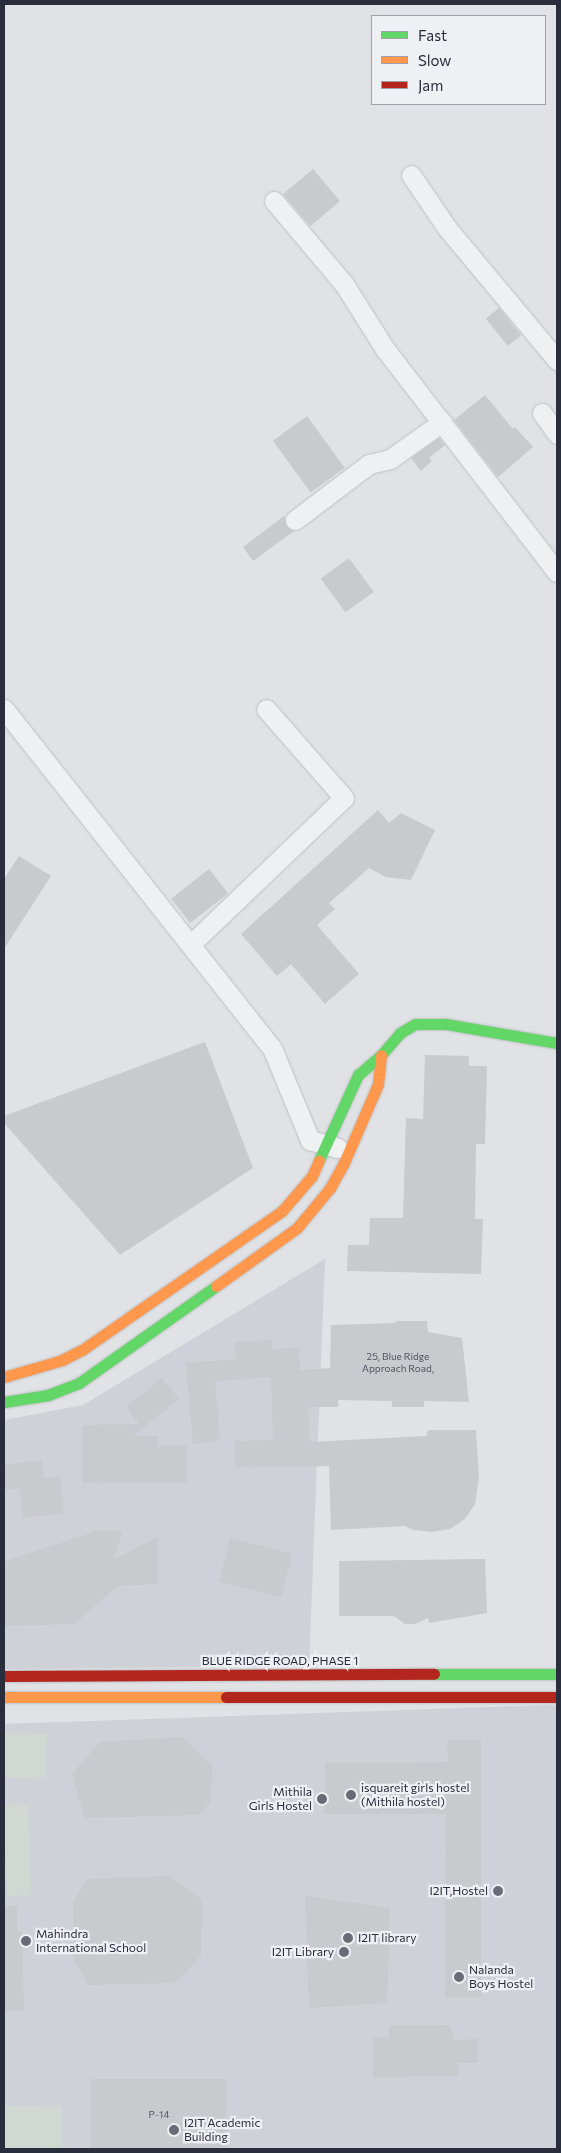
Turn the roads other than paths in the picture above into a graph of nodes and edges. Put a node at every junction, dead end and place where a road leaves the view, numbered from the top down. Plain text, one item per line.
1 (411, 175) dead end
2 (274, 201) dead end
3 (557, 360) edge
4 (542, 414) dead end
5 (442, 422) junction
6 (557, 434) edge
7 (295, 520) dead end
8 (557, 572) edge
9 (4, 709) edge
10 (266, 710) dead end
11 (190, 944) junction
12 (557, 1043) edge
13 (381, 1055) junction
14 (327, 1145) junction
15 (349, 1150) junction
16 (4, 1377) edge
17 (4, 1402) edge
18 (557, 1674) edge
19 (4, 1676) edge
20 (4, 1697) edge
21 (557, 1697) edge

1 - 3 street
2 - 5 street
4 - 6 street
5 - 7 street
5 - 8 street
9 - 11 street
10 - 11 street
11 - 14 street
12 - 13 street
13 - 14 street
13 - 15 street
14 - 15 street
14 - 16 street
15 - 17 street
18 - 19 street, BLUE RIDGE ROAD, PHASE 1
20 - 21 street

